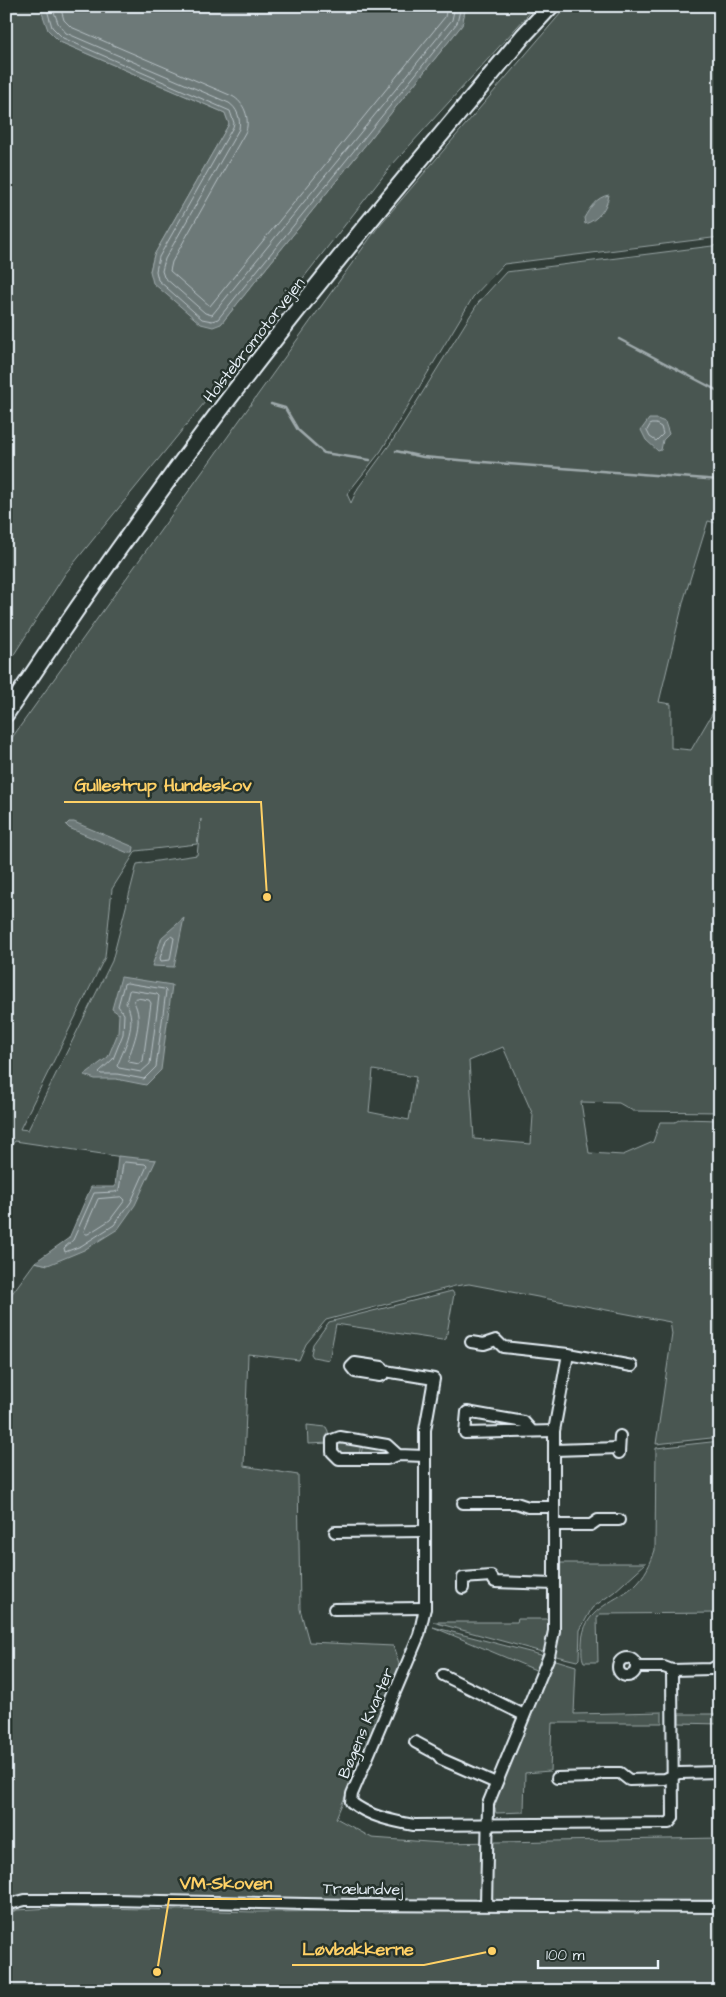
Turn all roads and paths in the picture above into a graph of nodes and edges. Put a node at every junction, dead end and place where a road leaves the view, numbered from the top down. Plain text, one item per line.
1 (551, 6) edge
2 (6, 714) edge
3 (471, 1342) dead end
4 (568, 1354) junction
5 (632, 1366) dead end
6 (385, 1371) dead end
7 (532, 1431) junction
8 (554, 1432) junction
9 (620, 1436) dead end
10 (554, 1450) junction
11 (398, 1455) junction
12 (425, 1456) junction
13 (463, 1503) dead end
14 (554, 1507) junction
15 (619, 1520) dead end
16 (553, 1525) junction
17 (425, 1531) junction
18 (335, 1532) dead end
19 (554, 1584) junction
20 (463, 1588) dead end
21 (425, 1608) junction
22 (334, 1609) dead end
23 (720, 1664) edge
24 (637, 1667) dead end
25 (672, 1670) junction
26 (443, 1675) dead end
27 (524, 1715) junction
28 (415, 1742) dead end
29 (720, 1772) edge
30 (672, 1776) junction
31 (557, 1778) dead end
32 (496, 1783) junction
33 (487, 1825) junction
34 (486, 1905) junction
35 (6, 1906) edge
36 (720, 1907) edge

1 - 2 highway, Holstebromotorvejen
3 - 4 street
4 - 5 street
4 - 8 street
6 - 12 street, Bøgens Kvarter
7 - 7 street
7 - 8 street
8 - 10 street
9 - 10 street
10 - 14 street
11 - 11 street
11 - 12 street
12 - 17 street, Bøgens Kvarter
13 - 14 street
14 - 16 street
15 - 16 street
16 - 19 street
17 - 18 street
17 - 21 street, Bøgens Kvarter
19 - 20 street
19 - 27 street
21 - 22 street
21 - 33 street, Bøgens Kvarter
23 - 25 street
24 - 25 street
25 - 30 street, Bøgens Kvarter
26 - 27 street
27 - 32 street
28 - 32 street
29 - 30 street
30 - 31 street
30 - 33 street, Bøgens Kvarter
32 - 33 street
33 - 34 street
34 - 35 street, Trælundvej
34 - 36 street, Trælundvej

